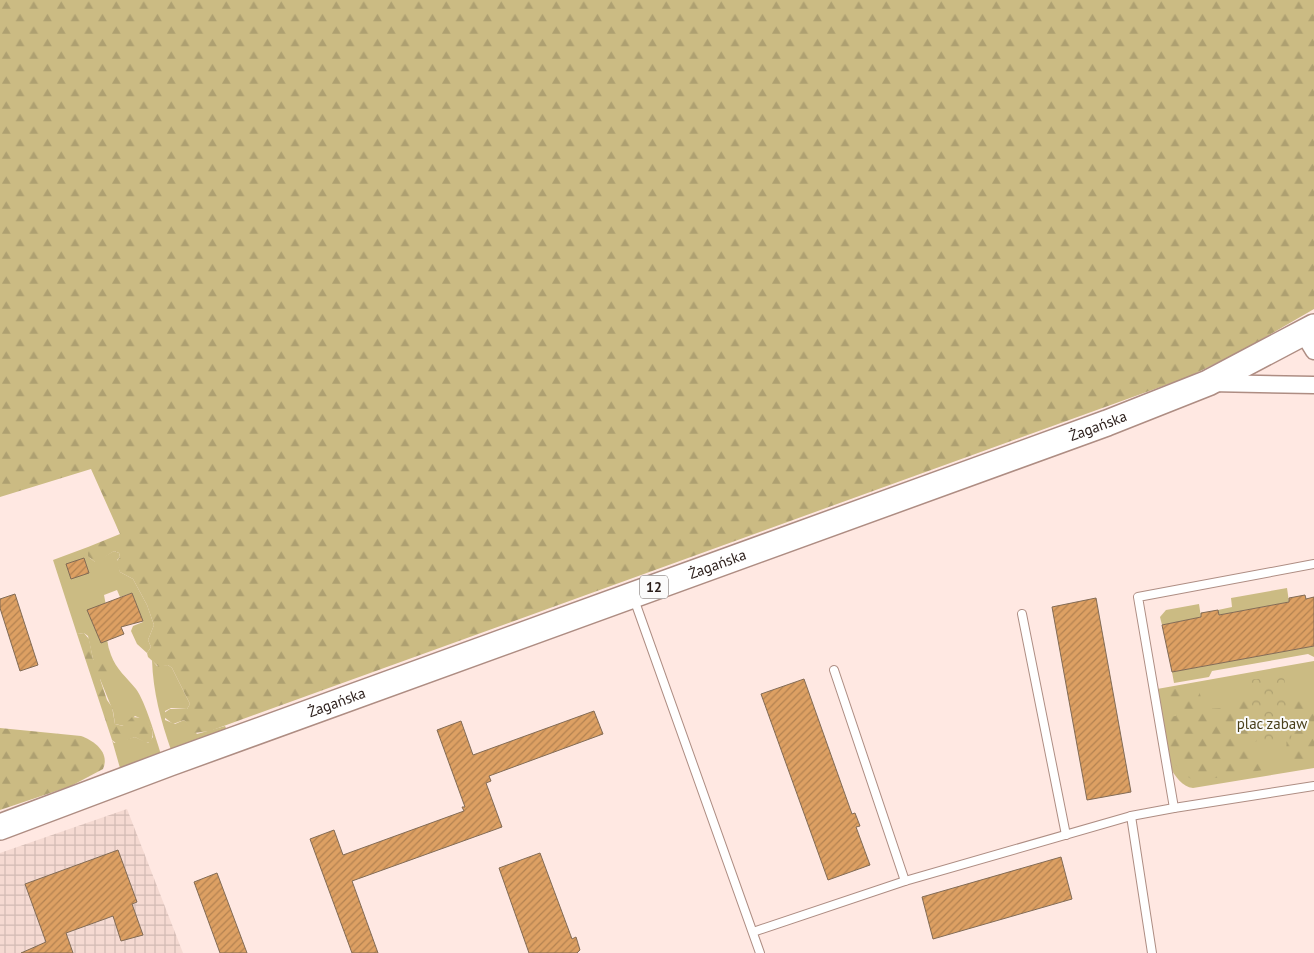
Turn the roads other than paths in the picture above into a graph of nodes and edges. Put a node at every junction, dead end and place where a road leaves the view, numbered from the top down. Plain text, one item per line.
1 (1310, 337) edge
2 (1208, 383) junction
3 (1314, 385) edge
4 (1314, 564) edge
5 (632, 595) junction
6 (1022, 614) dead end
7 (834, 670) dead end
8 (1314, 786) edge
9 (1174, 808) junction
10 (1131, 816) junction
11 (0, 827) edge
12 (1066, 835) junction
13 (905, 882) junction
14 (753, 932) junction
15 (760, 953) edge
16 (1152, 953) edge

1 - 2 main road, Żagańska / 12
2 - 3 street
2 - 5 main road, Żagańska / 12
4 - 9 lane
5 - 11 main road, Żagańska / 12
5 - 14 lane
6 - 12 lane
7 - 13 lane
8 - 9 lane
9 - 10 lane
10 - 12 lane
10 - 16 lane
12 - 13 lane
13 - 14 lane
14 - 15 lane

